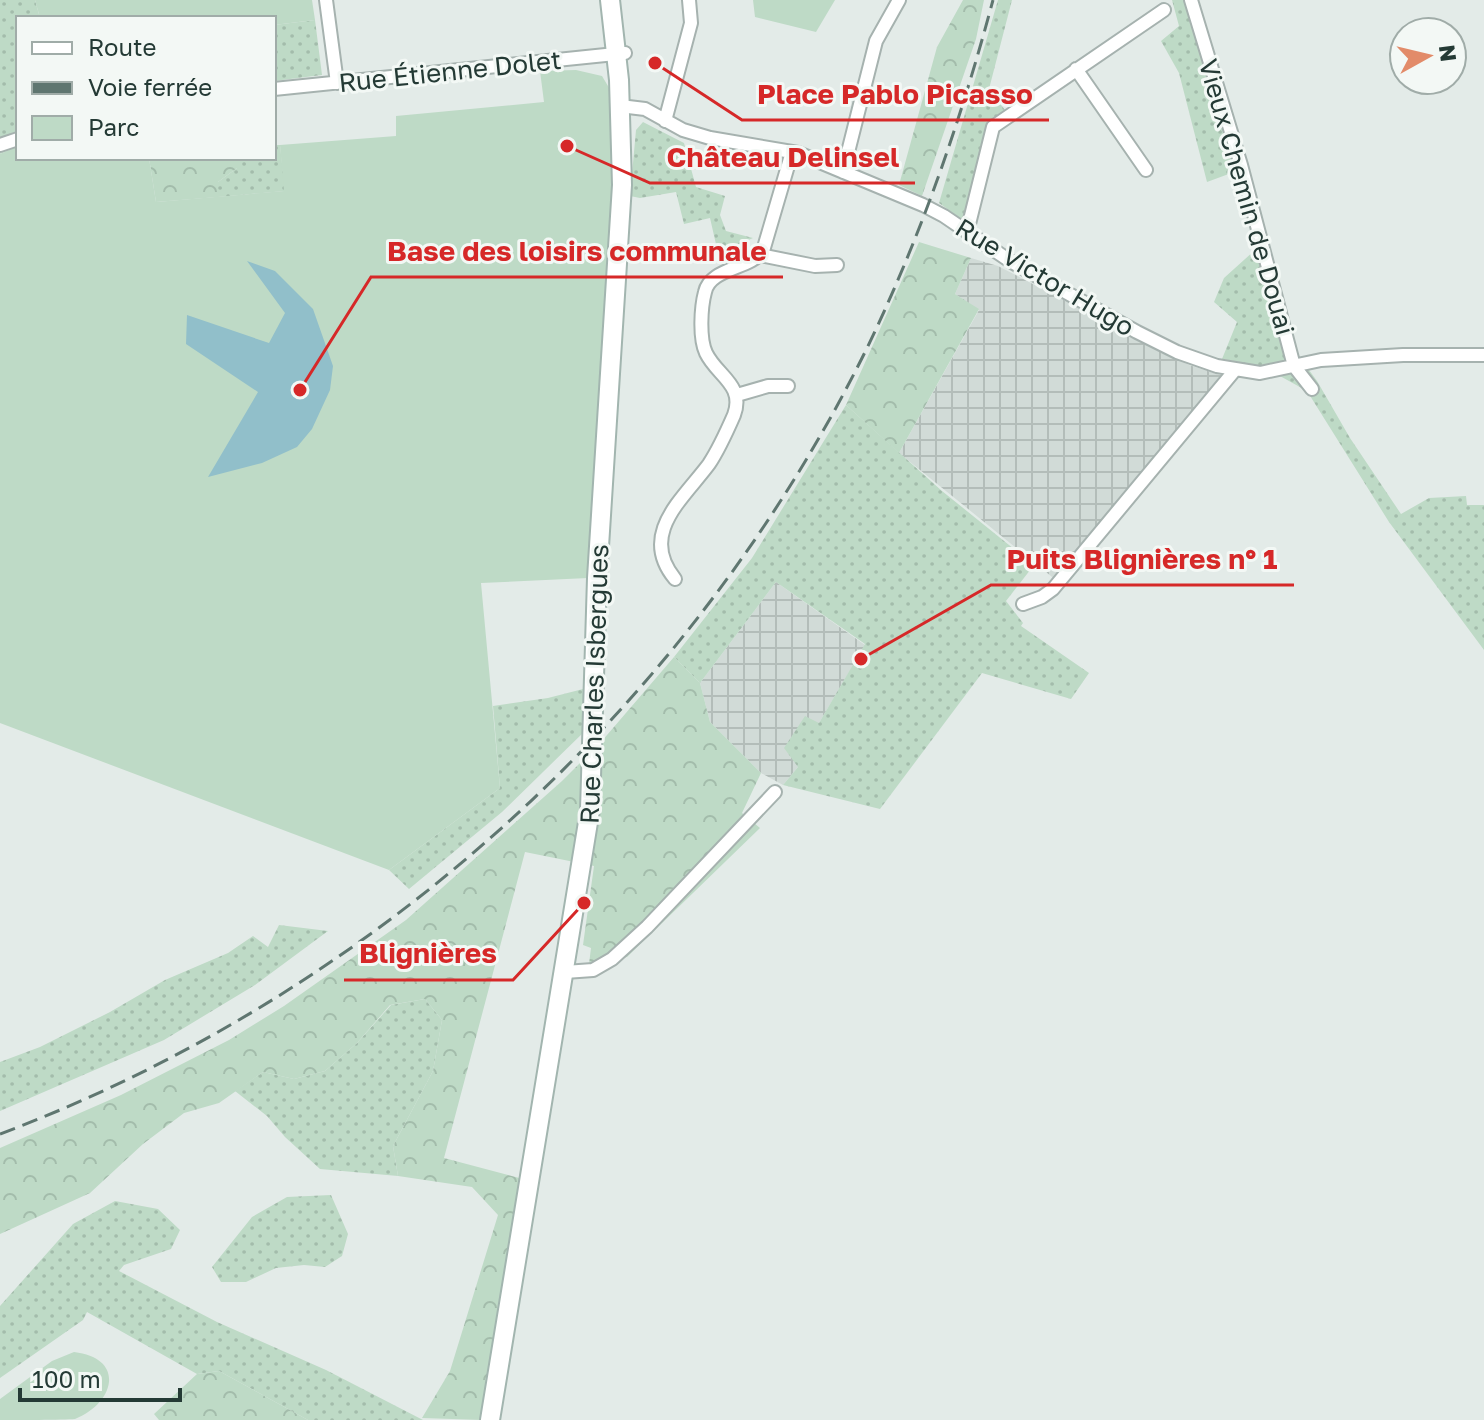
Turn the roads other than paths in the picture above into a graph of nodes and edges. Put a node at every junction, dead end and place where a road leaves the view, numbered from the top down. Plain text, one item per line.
1 (326, 0) edge
2 (610, 0) edge
3 (618, 0) edge
4 (689, 0) edge
5 (899, 0) edge
6 (1191, 0) edge
7 (1164, 10) dead end
8 (621, 53) junction
9 (1076, 69) junction
10 (337, 83) junction
11 (276, 89) edge
12 (625, 106) junction
13 (665, 121) junction
14 (792, 152) junction
15 (1146, 170) dead end
16 (843, 172) junction
17 (967, 232) junction
18 (760, 255) junction
19 (837, 265) dead end
20 (1484, 355) edge
21 (1294, 366) junction
22 (1235, 370) junction
23 (788, 386) dead end
24 (1312, 389) dead end
25 (737, 395) junction
26 (675, 579) dead end
27 (1023, 604) dead end
28 (775, 792) dead end
29 (565, 972) junction
30 (490, 1420) edge

1 - 10 street
2 - 8 main road, Rue Charles Isbergues
3 - 8 main road, Rue Charles Isbergues
4 - 13 street
5 - 16 street
6 - 21 street, Vieux Chemin de Douai
7 - 9 street
8 - 10 street, Rue Étienne Dolet
8 - 12 main road, Rue Charles Isbergues
9 - 15 street
9 - 17 street
10 - 11 street, Rue Étienne Dolet
12 - 13 street, Rue Victor Hugo
12 - 29 main road, Rue Charles Isbergues
13 - 14 street, Rue Victor Hugo
14 - 16 street, Rue Victor Hugo
14 - 18 street
16 - 17 street, Rue Victor Hugo
17 - 22 street, Rue Victor Hugo
18 - 19 street
18 - 25 street
20 - 21 street, Rue Victor Hugo
21 - 22 street, Rue Victor Hugo
21 - 24 street, Vieux Chemin de Douai
22 - 27 street
23 - 25 street
25 - 26 street
28 - 29 street
29 - 30 main road, Rue Charles Isbergues

